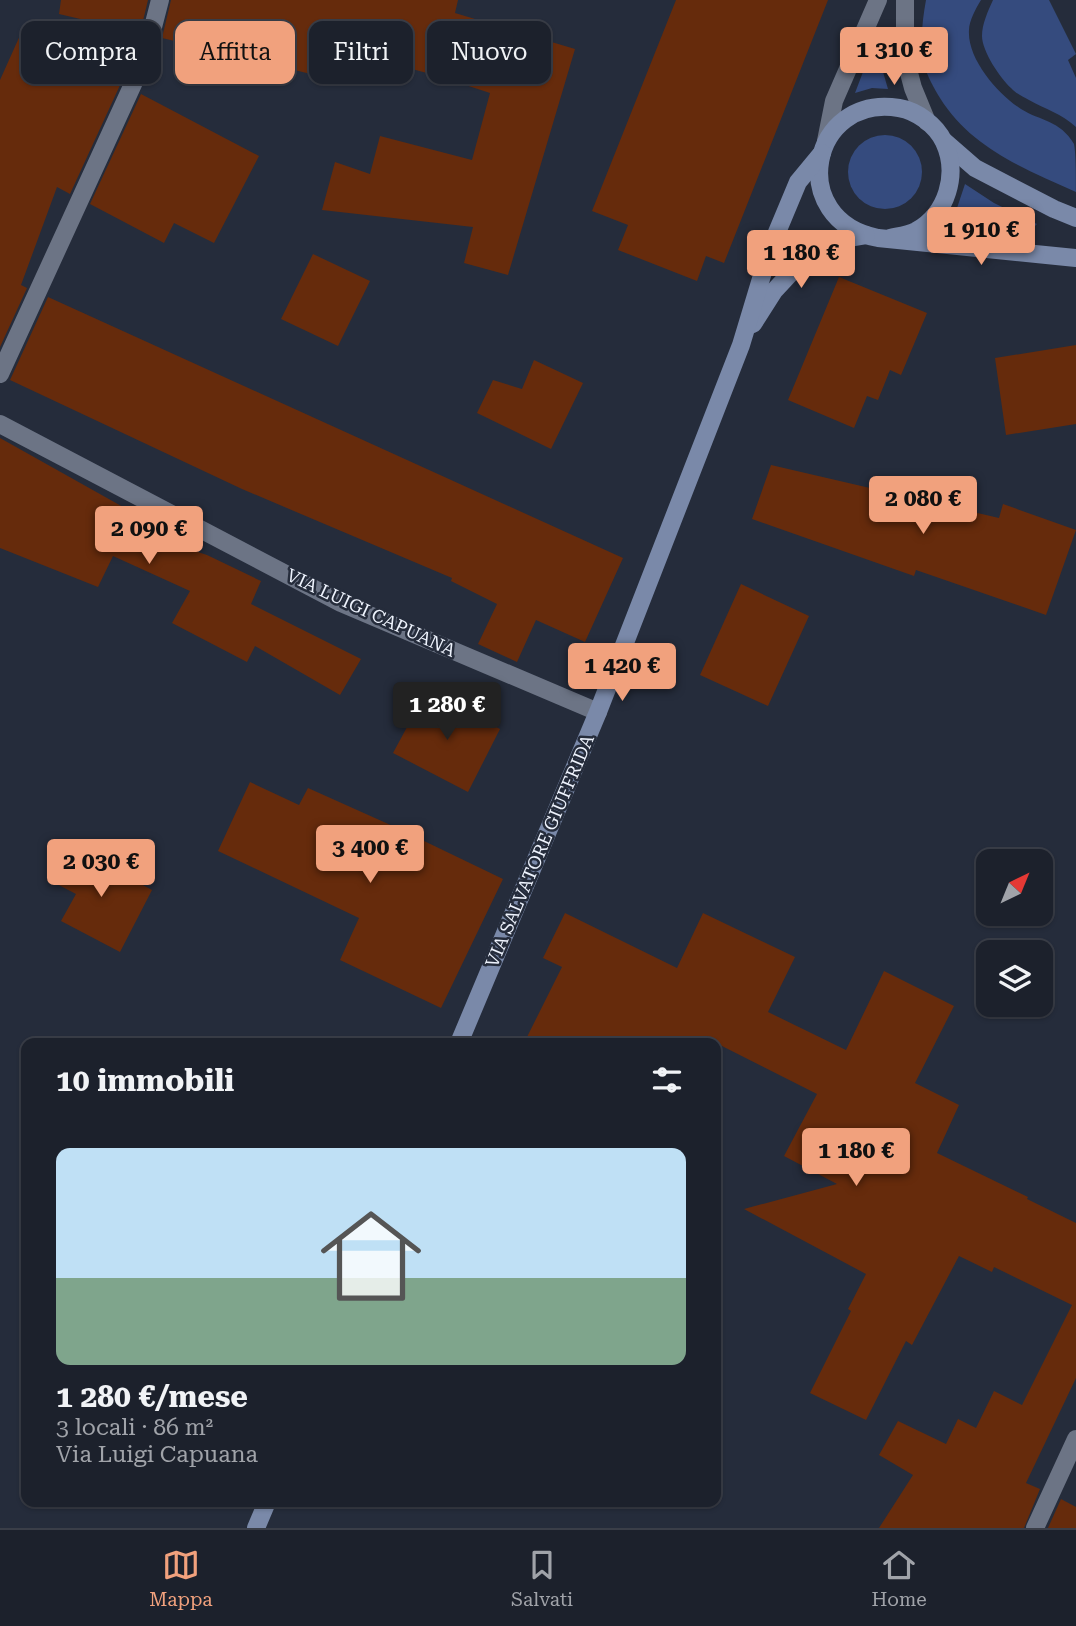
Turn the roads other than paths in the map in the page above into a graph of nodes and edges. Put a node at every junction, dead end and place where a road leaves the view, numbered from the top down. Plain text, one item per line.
1 (160, 0) edge
2 (878, 0) edge
3 (905, 0) edge
4 (927, 122) junction
5 (943, 141) junction
6 (824, 147) junction
7 (1076, 218) edge
8 (866, 235) junction
9 (890, 238) junction
10 (1076, 258) edge
11 (740, 345) junction
12 (0, 374) edge
13 (0, 424) edge
14 (598, 712) junction
15 (461, 1038) edge
16 (1076, 1439) edge
17 (265, 1507) edge
18 (256, 1528) edge
19 (1035, 1528) edge

1 - 12 street
2 - 6 street
3 - 4 street
4 - 5 main road
4 - 6 main road
5 - 7 main road
5 - 9 main road
6 - 8 main road
6 - 11 main road
8 - 9 main road
8 - 11 main road
9 - 10 main road
11 - 14 main road, VIA SALVATORE GIUFFRIDA
13 - 14 street, VIA LUIGI CAPUANA
14 - 15 main road, VIA SALVATORE GIUFFRIDA
16 - 19 street
17 - 18 main road

